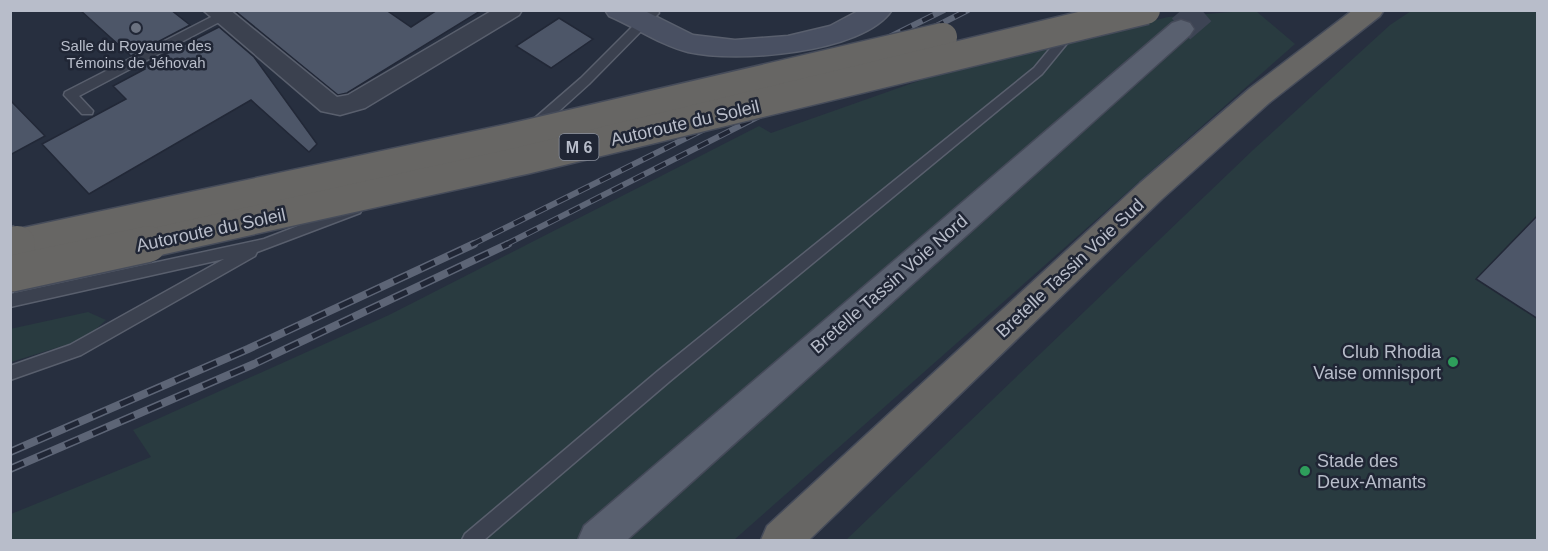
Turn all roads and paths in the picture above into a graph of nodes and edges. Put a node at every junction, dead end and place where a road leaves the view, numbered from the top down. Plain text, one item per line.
1 (511, 10) edge
2 (618, 10) edge
3 (848, 10) edge
4 (879, 10) edge
5 (1056, 10) edge
6 (1085, 10) edge
7 (1146, 10) edge
8 (1371, 10) edge
9 (217, 13) edge
10 (647, 15) edge
11 (1181, 29) tunnel mouth
12 (87, 111) dead end
13 (266, 244) junction
14 (10, 245) edge
15 (10, 274) edge
16 (10, 301) edge
17 (10, 373) edge
18 (471, 540) edge
19 (598, 540) edge
20 (781, 540) edge

1 - 9 street
2 - 10 main road
3 - 10 main road
4 - 10 main road
5 - 14 highway, Autoroute du Soleil / M 6, bridge
6 - 18 lane
7 - 15 highway, Autoroute du Soleil / M 6, bridge
8 - 20 highway, Bretelle Tassin Voie Sud
9 - 12 lane
10 - 13 lane
11 - 19 main road, Bretelle Tassin Voie Nord
13 - 16 lane
13 - 17 lane

